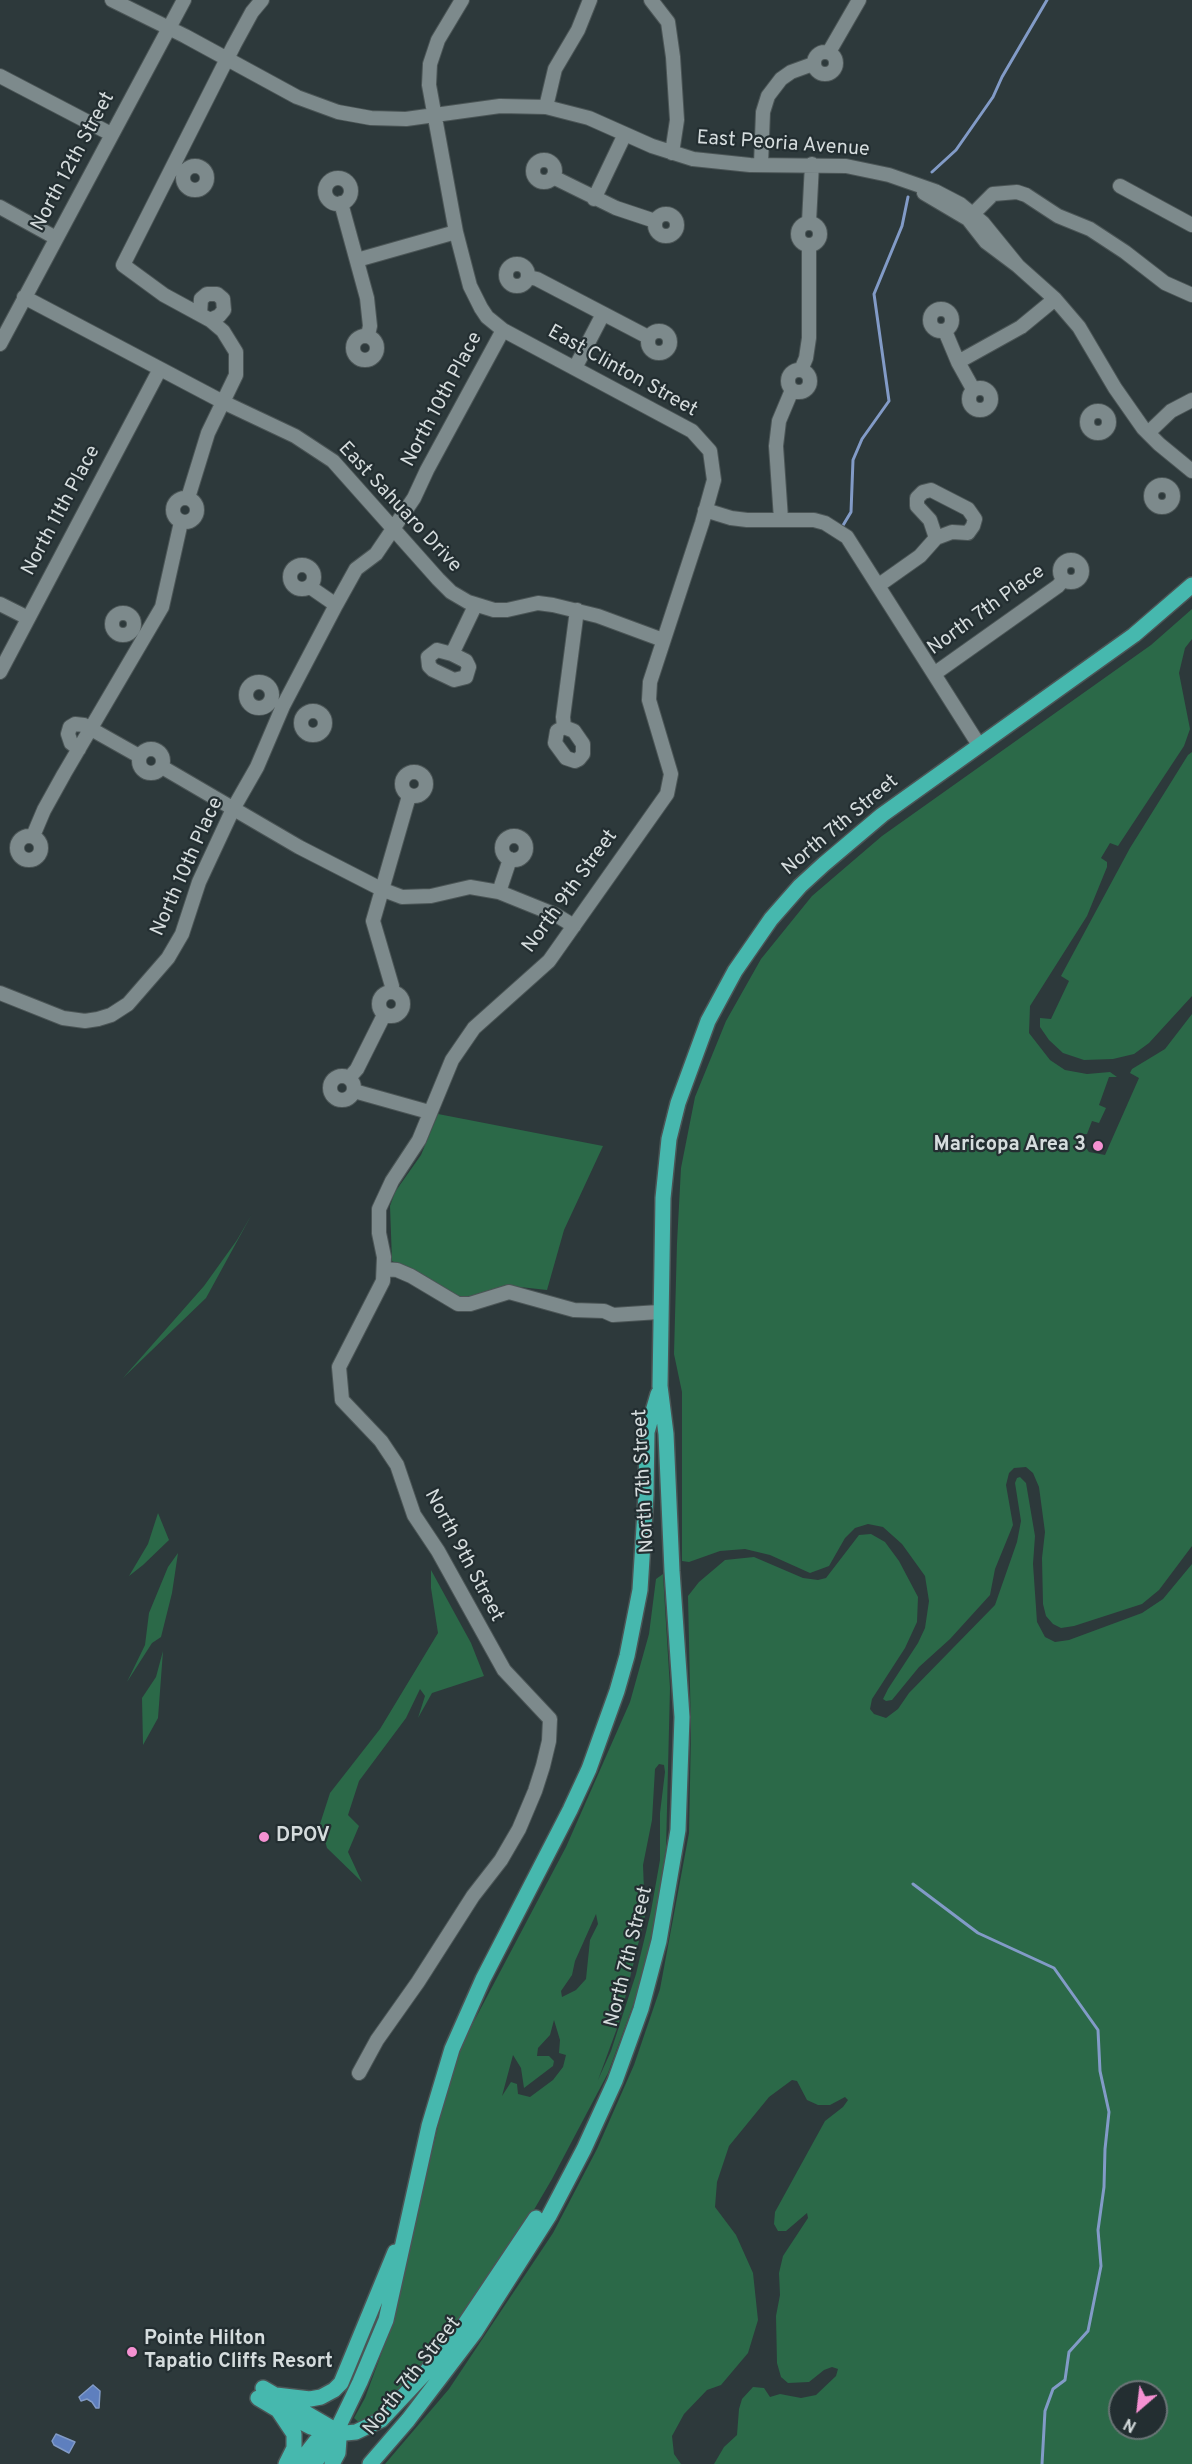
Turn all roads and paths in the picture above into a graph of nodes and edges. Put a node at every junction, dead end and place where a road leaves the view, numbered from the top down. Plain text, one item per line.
1 (112, 0) edge
2 (184, 0) edge
3 (262, 0) edge
4 (462, 0) edge
5 (590, 0) edge
6 (651, 0) edge
7 (859, 0) edge
8 (168, 28) junction
9 (829, 52) junction
10 (227, 59) junction
11 (813, 64) junction
12 (0, 76) edge
13 (546, 107) junction
14 (434, 115) junction
15 (111, 134) junction
16 (625, 134) junction
17 (672, 153) junction
18 (761, 164) junction
19 (812, 164) junction
20 (553, 177) dead end
21 (1120, 186) dead end
22 (594, 199) junction
23 (341, 203) dead end
24 (0, 207) edge
25 (970, 216) junction
26 (655, 221) dead end
27 (1192, 225) edge
28 (456, 232) junction
29 (56, 238) junction
30 (357, 260) junction
31 (528, 277) dead end
32 (1192, 295) edge
33 (24, 297) junction
34 (1055, 299) junction
35 (603, 315) junction
36 (502, 330) junction
37 (945, 331) dead end
38 (368, 335) dead end
39 (648, 337) dead end
40 (1, 340) edge
41 (958, 362) junction
42 (574, 368) junction
43 (160, 369) junction
44 (974, 389) dead end
45 (1123, 400) junction
46 (1192, 400) edge
47 (223, 402) junction
48 (1106, 414) dead end
49 (1148, 433) junction
50 (1189, 469) edge
51 (1170, 488) dead end
52 (705, 510) junction
53 (781, 519) junction
54 (394, 529) junction
55 (936, 538) dead end
56 (1063, 579) dead end
57 (879, 585) junction
58 (1192, 585) edge
59 (310, 587) dead end
60 (0, 604) edge
61 (336, 605) junction
62 (475, 606) junction
63 (577, 610) junction
64 (28, 618) junction
65 (133, 629) dead end
66 (147, 635) junction
67 (663, 640) junction
68 (452, 654) dead end
69 (0, 672) edge
70 (934, 674) junction
71 (277, 703) junction
72 (302, 717) dead end
73 (564, 727) dead end
74 (91, 729) junction
75 (979, 745) junction
76 (410, 796) dead end
77 (233, 809) junction
78 (33, 836) dead end
79 (510, 859) dead end
80 (381, 889) junction
81 (499, 892) junction
82 (574, 926) junction
83 (0, 993) edge
84 (350, 1077) junction
85 (354, 1091) junction
86 (429, 1112) junction
87 (384, 1269) junction
88 (659, 1312) junction
89 (660, 1386) junction
90 (358, 2073) dead end
91 (596, 2122) junction
92 (405, 2237) junction
93 (269, 2398) junction
94 (335, 2434) junction
95 (285, 2464) edge
96 (298, 2464) edge
97 (314, 2464) edge
98 (332, 2464) edge
99 (370, 2464) edge

1 - 8 street, East Peoria Avenue
2 - 8 street, North 12th Street
3 - 10 street
4 - 14 street, East Clinton Street
5 - 13 street
6 - 17 street
7 - 9 street
8 - 10 street, East Peoria Avenue
8 - 15 street, North 12th Street
9 - 11 street
9 - 11 street
10 - 14 street, East Peoria Avenue
10 - 47 street
11 - 18 street
12 - 15 street
13 - 14 street, East Peoria Avenue
13 - 16 street, East Peoria Avenue
14 - 28 street, East Clinton Street
15 - 29 street, North 12th Street
16 - 17 street, East Peoria Avenue
16 - 22 street
17 - 18 street, East Peoria Avenue
18 - 19 street, East Peoria Avenue
19 - 25 street, East Peoria Avenue
19 - 53 street
20 - 22 street
21 - 27 street
22 - 26 street
23 - 30 street
24 - 29 street
25 - 32 street
25 - 34 street, East Peoria Avenue
28 - 30 street
28 - 36 street, East Clinton Street
29 - 33 street, North 12th Street
30 - 38 street
31 - 35 street
33 - 40 street, North 12th Street
33 - 43 street, East Sahuaro Drive
34 - 41 street
34 - 45 street, East Peoria Avenue
35 - 39 street
35 - 42 street
36 - 42 street, East Clinton Street
36 - 54 street, North 10th Place
37 - 41 street
41 - 44 street
42 - 52 street, East Clinton Street
43 - 47 street, East Sahuaro Drive
43 - 64 street, North 11th Place
45 - 48 street
45 - 49 street, East Peoria Avenue
46 - 49 street
47 - 54 street, East Sahuaro Drive
47 - 66 street
49 - 50 street, East Peoria Avenue
50 - 51 street
52 - 53 street
52 - 67 street, North 9th Street
53 - 57 street
54 - 61 street, North 10th Place
54 - 62 street, East Sahuaro Drive
55 - 57 street
56 - 70 street, North 7th Place
57 - 70 street
58 - 75 main road, North 7th Street
59 - 61 street
60 - 64 street
61 - 71 street, North 10th Place
62 - 63 street, East Sahuaro Drive
62 - 68 street
63 - 67 street, East Sahuaro Drive
63 - 73 street
64 - 69 street, North 11th Place
65 - 66 street
66 - 74 street
67 - 82 street, North 9th Street
70 - 75 street
71 - 72 street
71 - 77 street, North 10th Place
74 - 77 street
74 - 78 street
75 - 88 main road, North 7th Street
76 - 80 street
77 - 80 street
77 - 83 street, North 10th Place
79 - 81 street
80 - 81 street
80 - 84 street
81 - 82 street
82 - 86 street, North 9th Street
84 - 85 street
84 - 85 street
85 - 86 street
86 - 87 street, North 9th Street
87 - 88 street
87 - 90 street, North 9th Street
88 - 89 main road, North 7th Street
89 - 91 main road, North 7th Street
89 - 92 main road, North 7th Street
91 - 94 main road
91 - 99 main road, North 7th Street
92 - 93 main road
92 - 94 main road, North 7th Street
93 - 94 main road
93 - 95 main road
94 - 96 main road
94 - 97 main road, North 7th Street
94 - 98 main road

